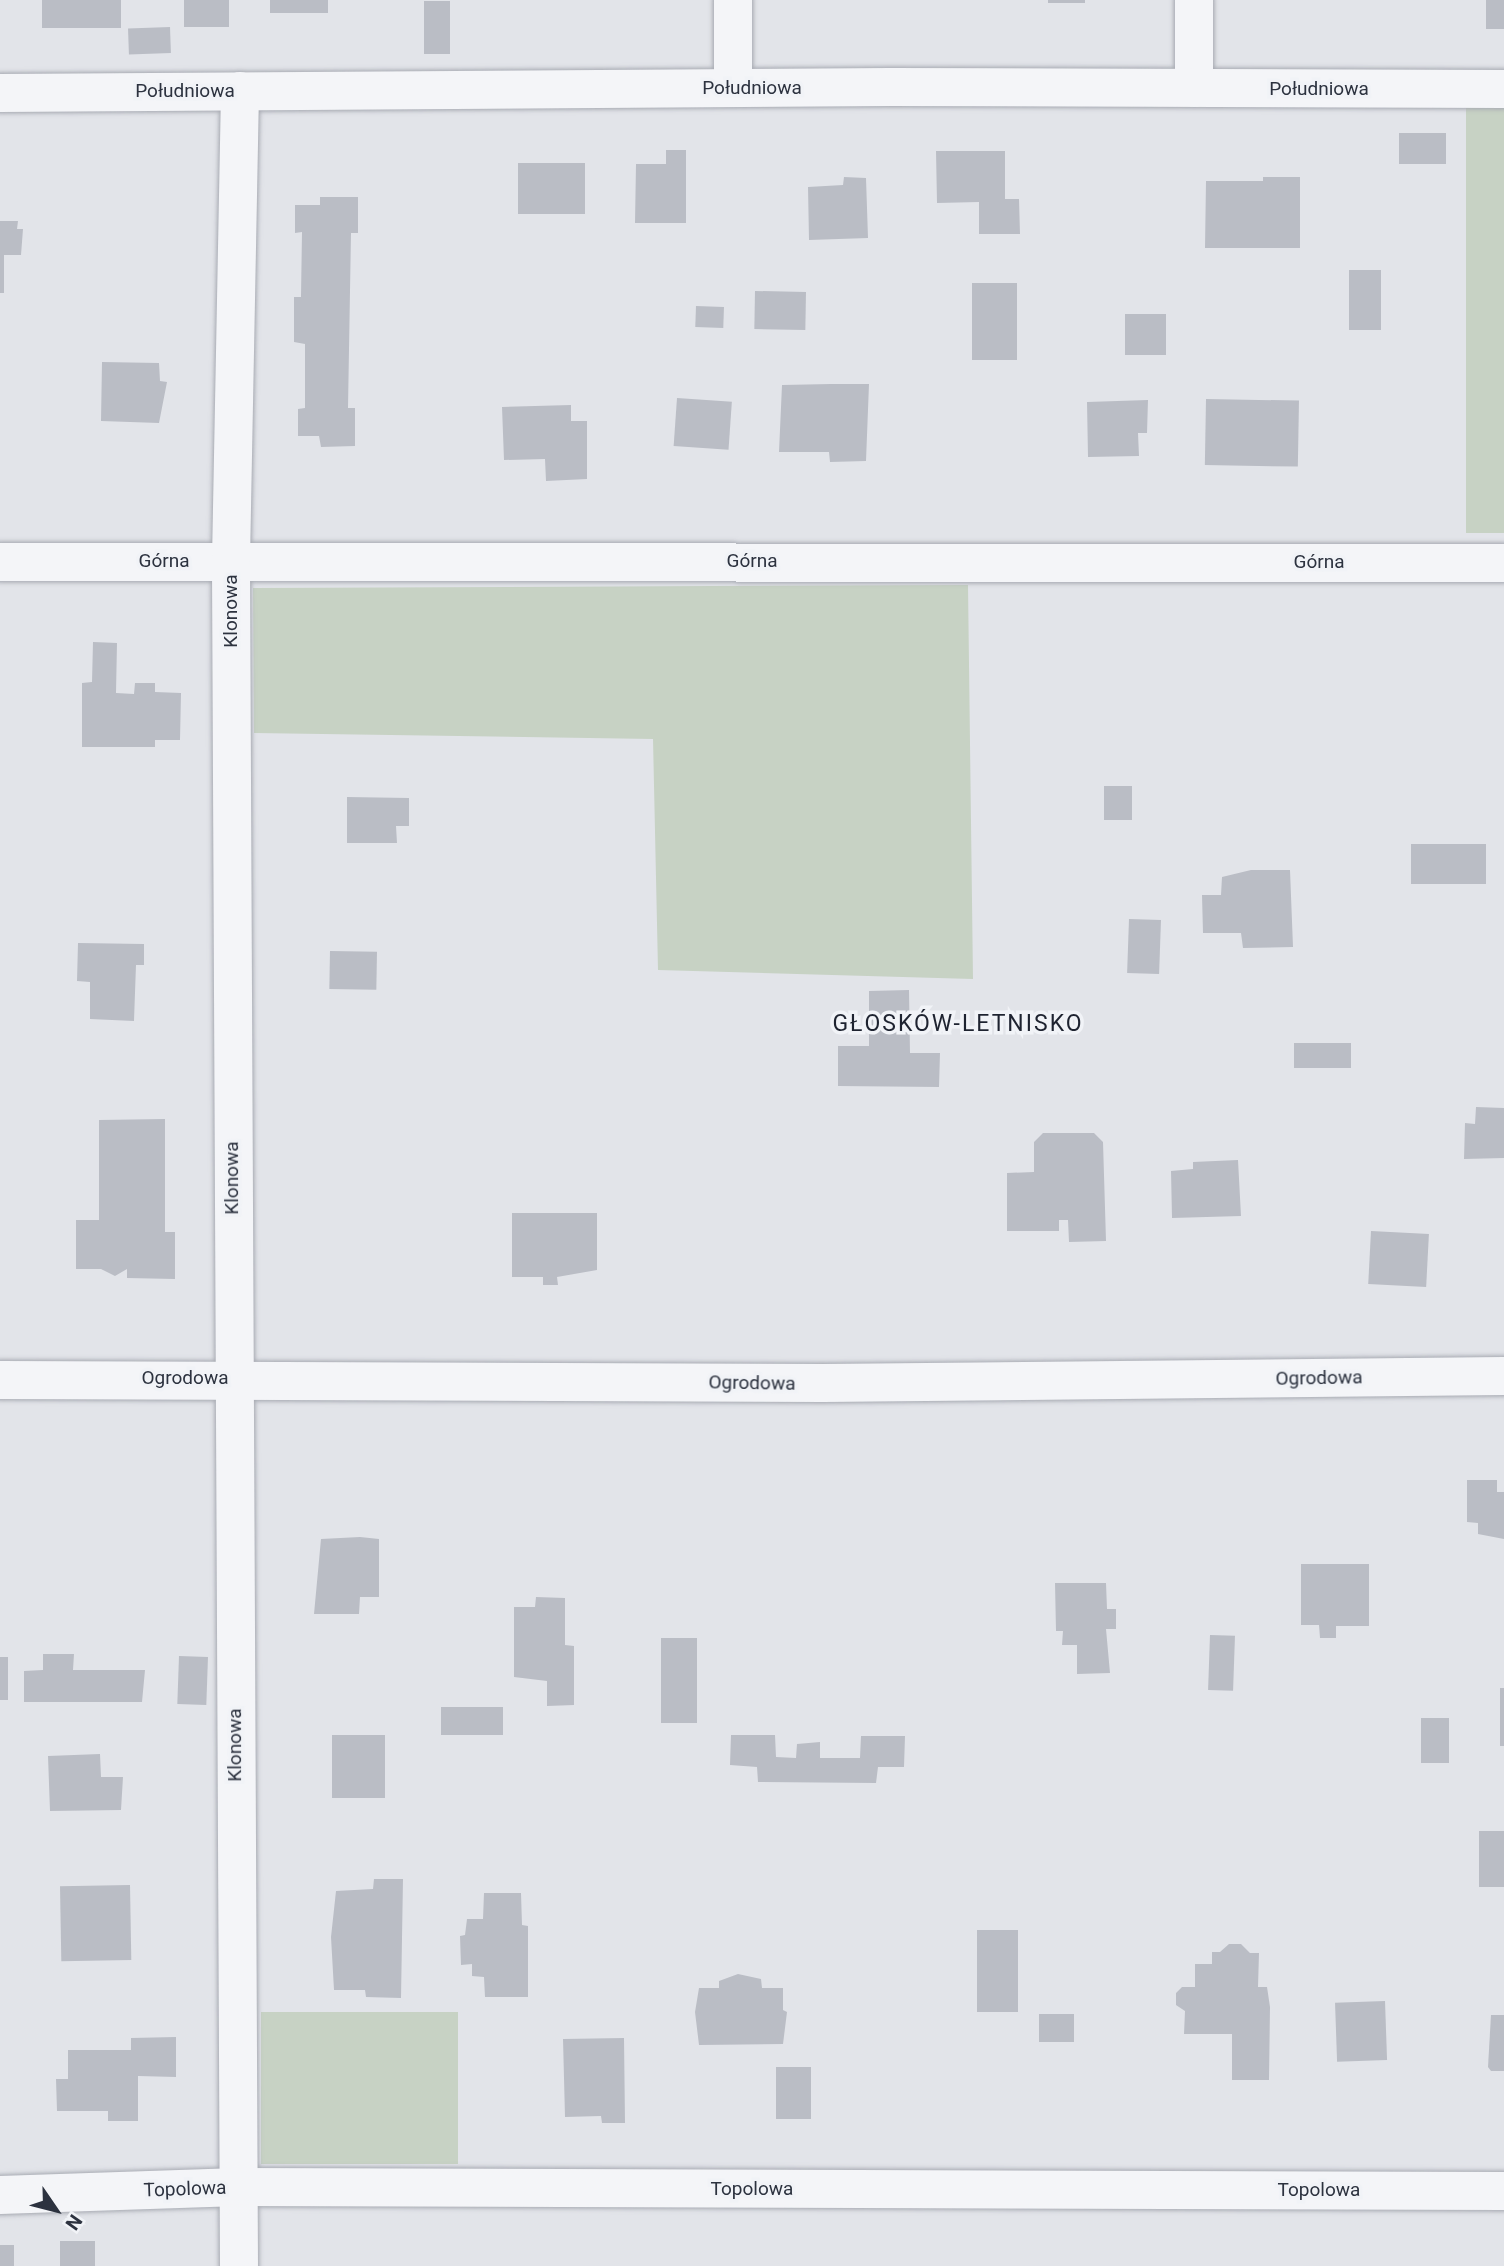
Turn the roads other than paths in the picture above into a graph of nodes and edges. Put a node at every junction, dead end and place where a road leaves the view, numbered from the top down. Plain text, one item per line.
1 (733, 0) edge
2 (1194, 0) edge
3 (733, 88) junction
4 (1194, 88) junction
5 (1504, 89) edge
6 (240, 91) junction
7 (0, 93) edge
8 (231, 560) junction
9 (0, 562) edge
10 (1504, 563) edge
11 (1504, 1376) edge
12 (232, 1378) junction
13 (0, 1380) edge
14 (239, 2187) junction
15 (1504, 2191) edge
16 (0, 2194) edge
17 (239, 2266) edge

1 - 3 street
2 - 4 street
3 - 4 street, Południowa
3 - 6 street, Południowa
4 - 5 street, Południowa
6 - 7 street, Południowa
6 - 8 street, Klonowa
8 - 9 street, Górna
8 - 10 street, Górna
8 - 12 street, Klonowa
11 - 12 street, Ogrodowa
12 - 13 street, Ogrodowa
12 - 14 street, Klonowa
14 - 15 street, Topolowa
14 - 16 street, Topolowa
14 - 17 street, Klonowa

